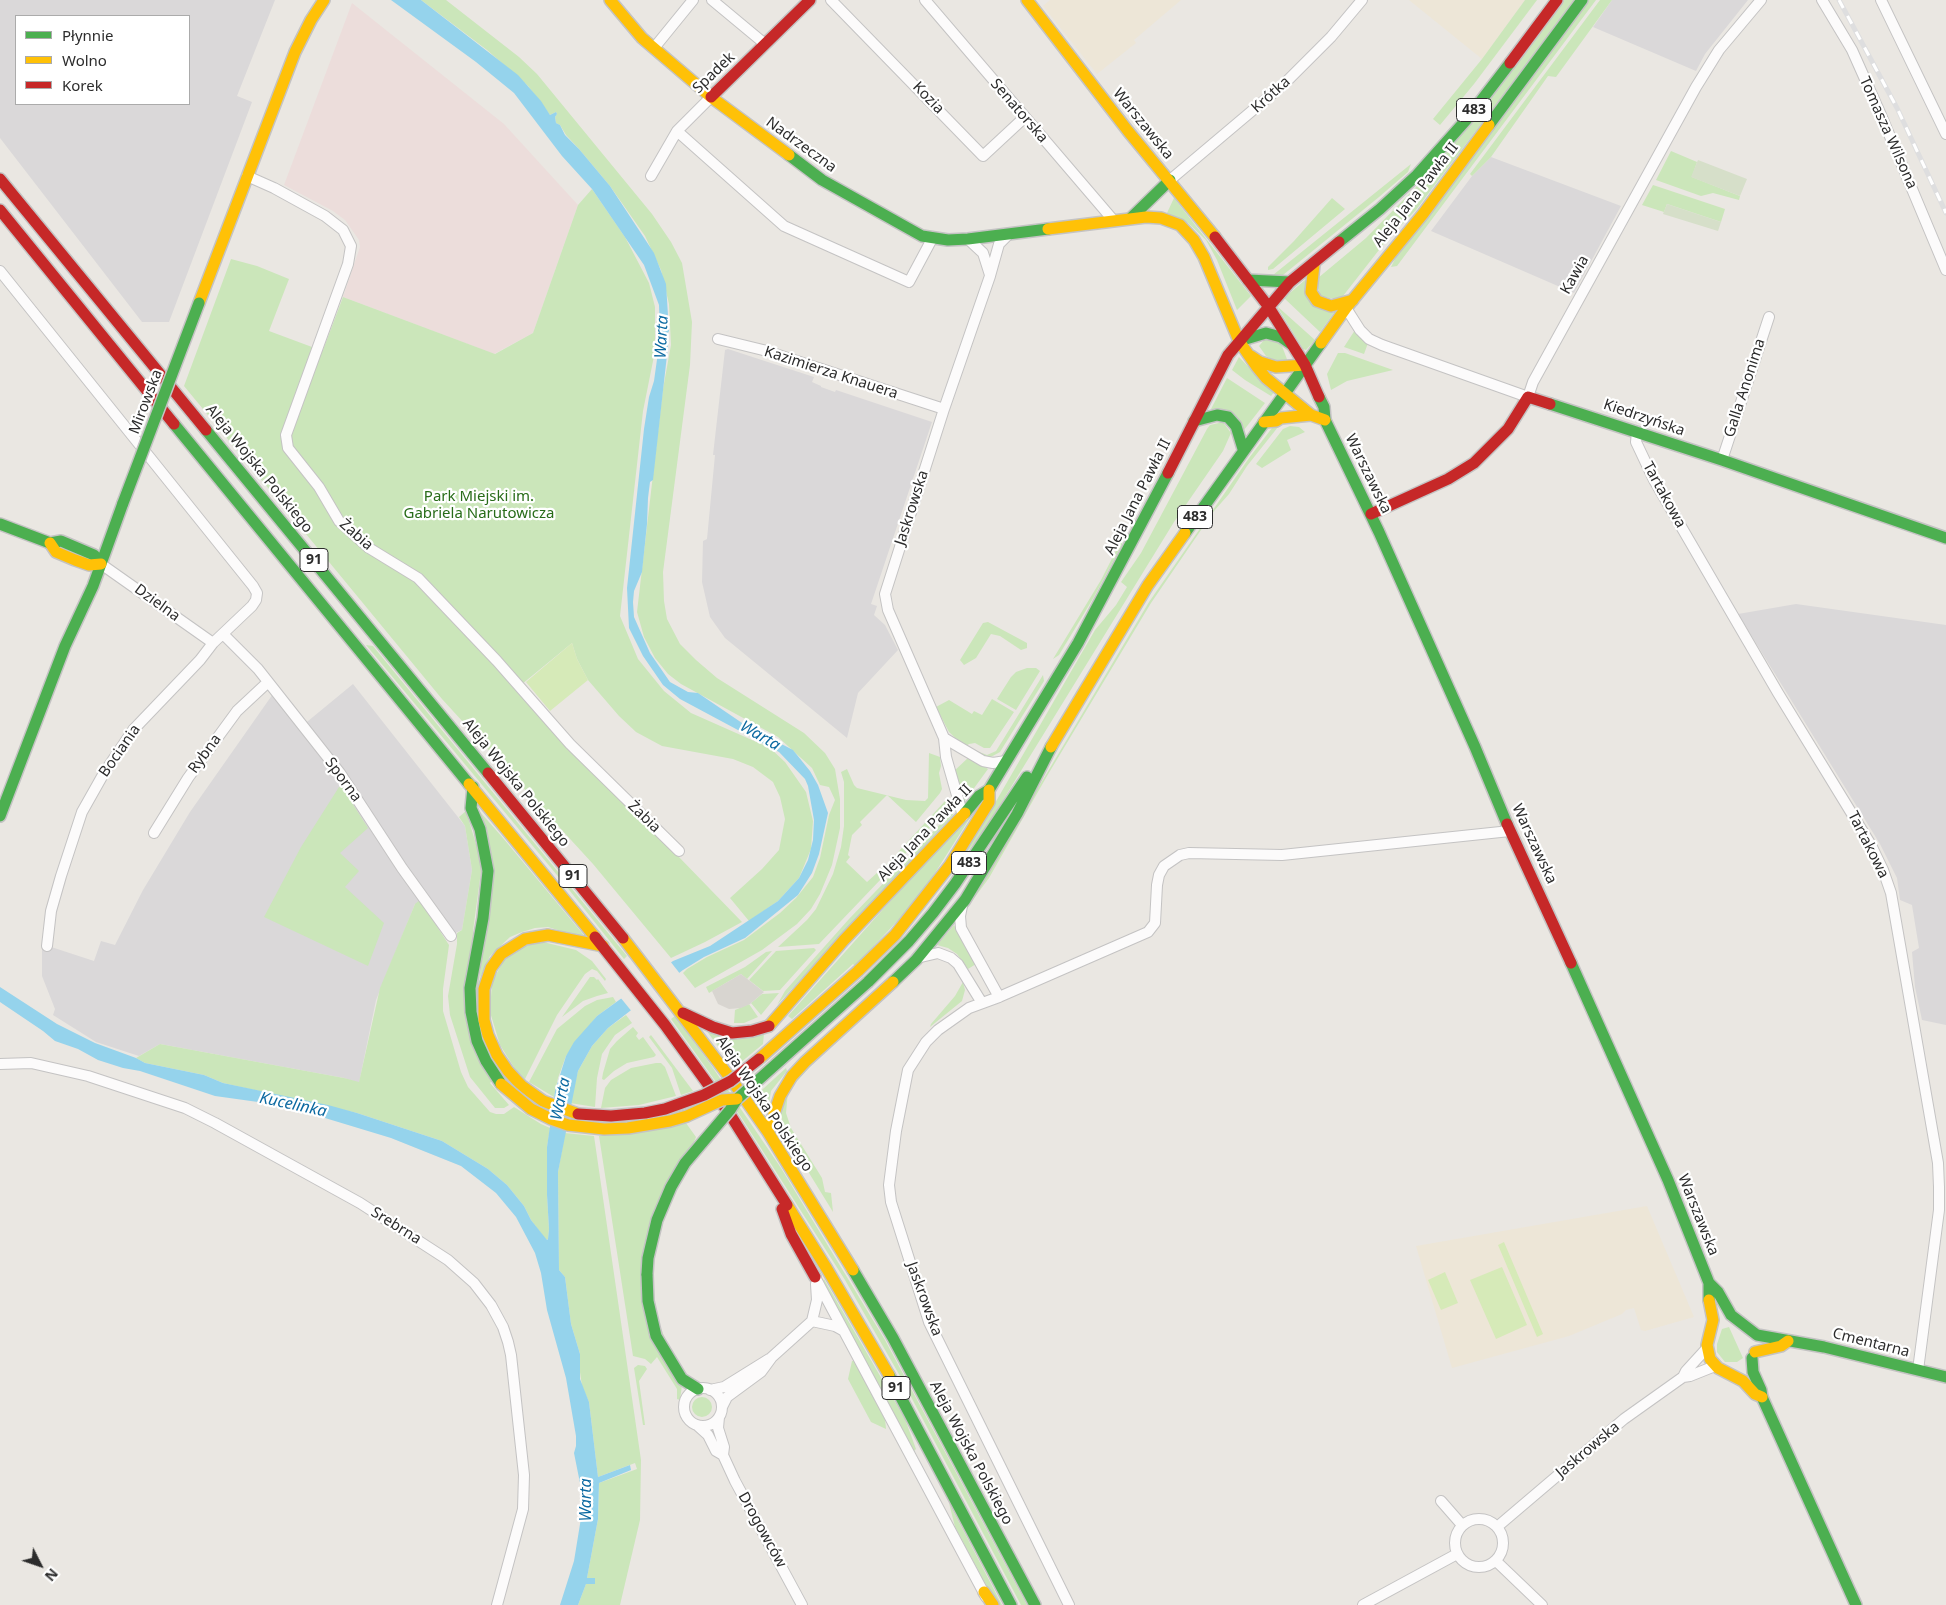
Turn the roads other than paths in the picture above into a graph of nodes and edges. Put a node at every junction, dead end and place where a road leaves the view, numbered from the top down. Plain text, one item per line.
1 (324, 0) edge
2 (610, 0) edge
3 (693, 0) edge
4 (712, 0) edge
5 (810, 0) edge
6 (831, 0) edge
7 (925, 0) edge
8 (1027, 0) edge
9 (1362, 0) edge
10 (1557, 0) edge
11 (1582, 0) edge
12 (1761, 0) edge
13 (1822, 0) edge
14 (1881, 0) edge
15 (765, 44) junction
16 (654, 48) junction
17 (711, 97) junction
18 (1025, 117) junction
19 (677, 131) junction
20 (1946, 134) edge
21 (1158, 166) junction
22 (247, 176) junction
23 (651, 176) dead end
24 (0, 179) edge
25 (1170, 180) junction
26 (1151, 198) junction
27 (0, 210) edge
28 (1131, 218) junction
29 (1114, 221) junction
30 (1009, 234) junction
31 (932, 239) junction
32 (968, 239) junction
33 (1314, 264) junction
34 (1946, 270) edge
35 (0, 271) edge
36 (990, 276) junction
37 (1248, 280) junction
38 (1290, 282) junction
39 (1350, 304) junction
40 (1268, 306) junction
41 (1769, 317) dead end
42 (718, 338) dead end
43 (1239, 341) junction
44 (1291, 344) junction
45 (1247, 353) junction
46 (1304, 365) junction
47 (1284, 393) junction
48 (1528, 396) junction
49 (944, 409) junction
50 (1311, 415) junction
51 (1325, 420) junction
52 (1194, 421) junction
53 (1264, 422) junction
54 (1637, 432) junction
55 (1243, 449) junction
56 (1722, 460) junction
57 (1371, 514) junction
58 (0, 524) edge
59 (1946, 538) edge
60 (101, 564) junction
61 (223, 634) junction
62 (213, 643) junction
63 (268, 683) junction
64 (1058, 734) junction
65 (944, 738) junction
66 (1006, 762) junction
67 (473, 787) junction
68 (989, 790) junction
69 (1, 810) edge
70 (962, 816) junction
71 (1510, 831) junction
72 (154, 833) dead end
73 (679, 851) dead end
74 (965, 900) junction
75 (450, 936) dead end
76 (47, 946) dead end
77 (603, 946) junction
78 (916, 960) junction
79 (999, 997) junction
80 (982, 1003) junction
81 (681, 1012) junction
82 (769, 1026) junction
83 (805, 1062) junction
84 (0, 1064) edge
85 (737, 1099) junction
86 (768, 1132) junction
87 (770, 1176) junction
88 (815, 1277) junction
89 (1709, 1283) junction
90 (812, 1321) junction
91 (1739, 1322) junction
92 (1713, 1328) junction
93 (1749, 1330) junction
94 (844, 1331) junction
95 (1788, 1341) junction
96 (1708, 1348) junction
97 (1754, 1355) junction
98 (772, 1357) junction
99 (1716, 1367) junction
100 (1918, 1370) junction
101 (1683, 1377) junction
102 (1946, 1377) edge
103 (698, 1388) junction
104 (710, 1390) junction
105 (1762, 1397) junction
106 (722, 1406) junction
107 (719, 1417) junction
108 (697, 1425) junction
109 (723, 1455) junction
110 (1441, 1501) dead end
111 (1462, 1525) junction
112 (1497, 1527) junction
113 (1457, 1554) junction
114 (1496, 1561) junction
115 (984, 1592) joint
116 (497, 1605) edge
117 (802, 1605) edge
118 (991, 1605) edge
119 (1011, 1605) edge
120 (1035, 1605) edge
121 (1069, 1605) edge
122 (1363, 1605) edge
123 (1542, 1605) edge
124 (1856, 1605) edge

1 - 22 main road, Mirowska
2 - 16 main road, Nadrzeczna
3 - 16 street
4 - 15 street
5 - 15 main road, Spadek
6 - 18 street, Kozia
7 - 18 street, Senatorska
8 - 21 main road, Warszawska
9 - 25 street, Krótka
10 - 33 main road, Aleja Jana Pawła II / 483
11 - 39 main road, Aleja Jana Pawła II / 483
12 - 48 street, Kawia
13 - 34 street, Tomasza Wilsona
14 - 20 street
15 - 17 main road, Spadek
16 - 17 main road, Nadrzeczna
17 - 19 street, Spadek
17 - 31 main road, Nadrzeczna
18 - 29 street, Senatorska
19 - 23 street, Spadek
19 - 31 street
21 - 25 main road, Warszawska
21 - 26 main road
22 - 60 main road, Mirowska, bridge
22 - 73 street, Żabia
24 - 81 main road, Aleja Wojska Polskiego / 91
25 - 26 main road
25 - 37 main road, Warszawska
26 - 28 main road
27 - 67 main road, 91
28 - 29 main road, Nadrzeczna
28 - 43 main road, Nadrzeczna
29 - 30 main road, Nadrzeczna
30 - 32 main road, Nadrzeczna
30 - 36 street, Jaskrowska
31 - 32 main road, Nadrzeczna
32 - 36 street
33 - 38 main road, Aleja Jana Pawła II / 483
33 - 39 main road
35 - 61 street, Bociania
36 - 49 street, Jaskrowska
37 - 38 main road
37 - 40 main road, Warszawska
38 - 40 main road, Aleja Jana Pawła II / 483
39 - 46 main road, Aleja Jana Pawła II / 483
39 - 48 street, Kiedrzyńska
40 - 43 main road, Aleja Jana Pawła II / 483
40 - 44 main road, Warszawska
41 - 56 street, Galla Anonima
42 - 49 street, Kazimierza Knauera
43 - 44 main road
43 - 45 main road
43 - 52 main road, Aleja Jana Pawła II / 483
44 - 46 main road, Warszawska
45 - 46 main road
45 - 47 main road
46 - 47 main road, Aleja Jana Pawła II / 483
46 - 51 main road, Warszawska
47 - 50 main road
47 - 53 main road, Aleja Jana Pawła II / 483
48 - 54 main road, Kiedrzyńska
48 - 57 main road, Kawia
49 - 65 street, Jaskrowska
50 - 51 main road
50 - 53 main road
51 - 57 main road, Warszawska
52 - 55 main road
52 - 66 main road, Aleja Jana Pawła II / 483
53 - 55 main road, Aleja Jana Pawła II / 483
54 - 56 main road, Kiedrzyńska
54 - 100 street, Tartakowa
55 - 64 main road, Aleja Jana Pawła II / 483
56 - 59 main road, Kiedrzyńska
57 - 71 main road, Warszawska
58 - 60 main road
60 - 62 street, Dzielna
60 - 69 main road, Mirowska
61 - 62 street, Bociania
61 - 63 street, Sporna
62 - 76 street, Bociania
63 - 72 street, Rybna
63 - 75 street, Sporna
64 - 74 main road, Aleja Jana Pawła II / 483
64 - 85 main road, Aleja Jana Pawła II / 483, bridge
65 - 66 street
65 - 70 street, Jaskrowska
66 - 68 main road, Aleja Jana Pawła II / 483
67 - 77 main road, 91
67 - 85 main road, bridge
68 - 70 main road, Aleja Jana Pawła II / 483
68 - 77 main road, bridge
70 - 82 main road, Aleja Jana Pawła II / 483
71 - 79 street, Jaskrowska
71 - 89 main road, Warszawska
74 - 78 main road, Aleja Jana Pawła II / 483
74 - 79 street
77 - 87 main road, 91
78 - 80 street
78 - 83 main road, Aleja Jana Pawła II / 483
79 - 80 street, Jaskrowska
80 - 121 street, Jaskrowska
81 - 82 main road
81 - 86 main road, Aleja Wojska Polskiego / 91
82 - 83 main road
83 - 86 main road, Aleja Jana Pawła II
84 - 116 street, Srebrna
85 - 103 main road, Aleja Jana Pawła II, bridge
86 - 120 main road, Aleja Wojska Polskiego / 91
87 - 88 main road
87 - 119 main road, 91
88 - 90 street
88 - 94 street
89 - 91 main road, Warszawska
89 - 92 main road, Warszawska
90 - 94 street
90 - 98 street
91 - 92 main road
91 - 93 main road
92 - 96 main road
93 - 95 main road, Cmentarna
93 - 97 main road
94 - 115 street
95 - 97 main road
95 - 100 main road, Cmentarna
96 - 99 main road
96 - 101 street
97 - 99 main road
97 - 105 main road
98 - 104 street
98 - 106 street
99 - 101 street
99 - 105 main road
100 - 102 main road, Cmentarna
101 - 112 street, Jaskrowska
103 - 104 street
103 - 108 street
104 - 106 street
105 - 124 main road
106 - 107 street
107 - 108 street
107 - 109 street, Drogowców
108 - 109 street, Drogowców
109 - 117 street, Drogowców
110 - 111 street
111 - 112 street
111 - 113 street
112 - 114 street
113 - 114 street
113 - 122 street
114 - 123 street
115 - 118 main road

